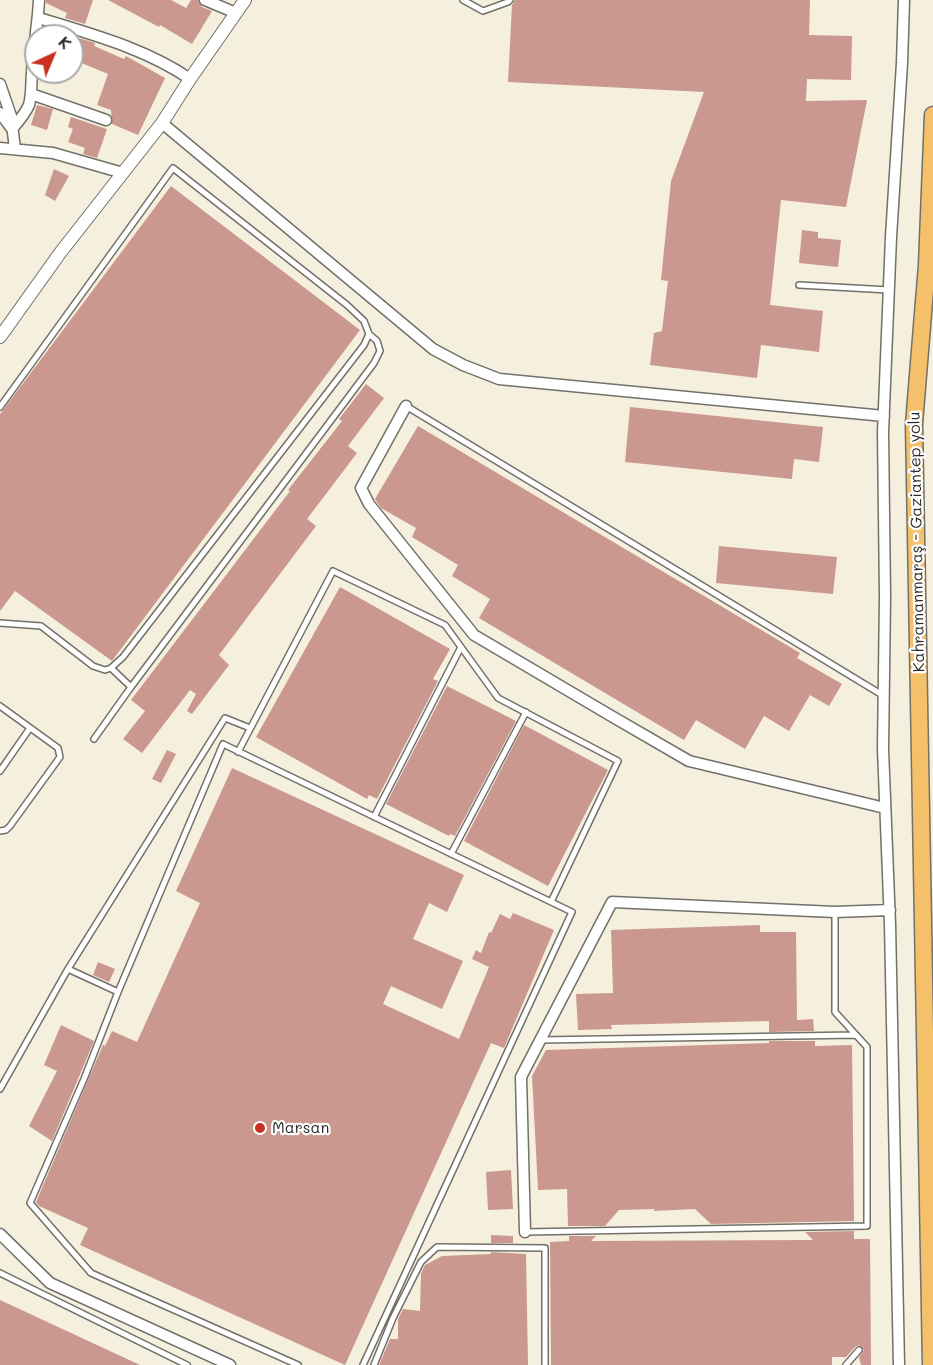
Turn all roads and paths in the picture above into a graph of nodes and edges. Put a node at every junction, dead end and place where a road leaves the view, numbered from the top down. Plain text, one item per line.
1 (39, 0) edge
2 (205, 0) edge
3 (245, 0) edge
4 (463, 0) edge
5 (510, 0) edge
6 (904, 0) edge
7 (236, 13) junction
8 (39, 18) junction
9 (190, 79) junction
10 (0, 84) edge
11 (31, 94) junction
12 (0, 113) edge
13 (933, 115) edge
14 (106, 120) dead end
15 (162, 123) junction
16 (12, 129) junction
17 (0, 148) edge
18 (15, 149) junction
19 (123, 173) junction
20 (799, 285) dead end
21 (889, 290) junction
22 (369, 334) junction
23 (0, 337) edge
24 (406, 406) joint
25 (0, 407) edge
26 (884, 416) junction
27 (0, 623) edge
28 (461, 647) junction
29 (111, 668) junction
30 (131, 687) junction
31 (884, 696) junction
32 (0, 706) edge
33 (526, 712) junction
34 (30, 728) junction
35 (250, 728) junction
36 (94, 739) dead end
37 (238, 752) junction
38 (0, 771) edge
39 (885, 808) junction
40 (374, 817) junction
41 (0, 831) edge
42 (451, 854) junction
43 (551, 902) junction
44 (890, 910) junction
45 (835, 912) junction
46 (68, 969) junction
47 (117, 992) junction
48 (856, 1035) junction
49 (540, 1040) junction
50 (0, 1089) edge
51 (525, 1232) joint
52 (0, 1234) edge
53 (0, 1273) edge
54 (859, 1350) dead end
55 (187, 1365) edge
56 (230, 1365) edge
57 (298, 1365) edge
58 (363, 1365) edge
59 (374, 1365) edge
60 (545, 1365) edge
61 (846, 1365) edge
62 (899, 1365) edge
63 (931, 1365) edge

1 - 8 street
2 - 7 street
3 - 7 street
4 - 5 lane
6 - 21 street
7 - 9 street
8 - 9 street
8 - 11 street
9 - 15 street
10 - 16 street
11 - 14 street
11 - 16 street
12 - 16 street
13 - 63 highway, Kahramanmaraş - Gaziantep yolu
15 - 19 street
15 - 26 street
16 - 18 street
17 - 18 street
18 - 19 street
19 - 23 street
20 - 21 lane
21 - 26 street
22 - 25 lane
22 - 29 lane
22 - 30 lane
24 - 31 lane
24 - 39 street
26 - 31 street
27 - 29 lane
28 - 33 lane
28 - 35 lane
28 - 40 lane
29 - 30 lane
30 - 36 lane
31 - 39 street
32 - 34 lane
33 - 42 lane
33 - 43 lane
34 - 38 lane
34 - 41 lane
35 - 37 lane
35 - 46 lane
37 - 40 lane
37 - 47 lane
39 - 44 street
40 - 42 lane
42 - 43 lane
43 - 58 lane
44 - 45 street
44 - 62 street
45 - 48 lane
45 - 49 street
46 - 47 lane
46 - 50 lane
47 - 57 lane
48 - 49 lane
48 - 51 lane
49 - 51 street
52 - 56 street
53 - 55 lane
54 - 61 lane
59 - 60 lane

